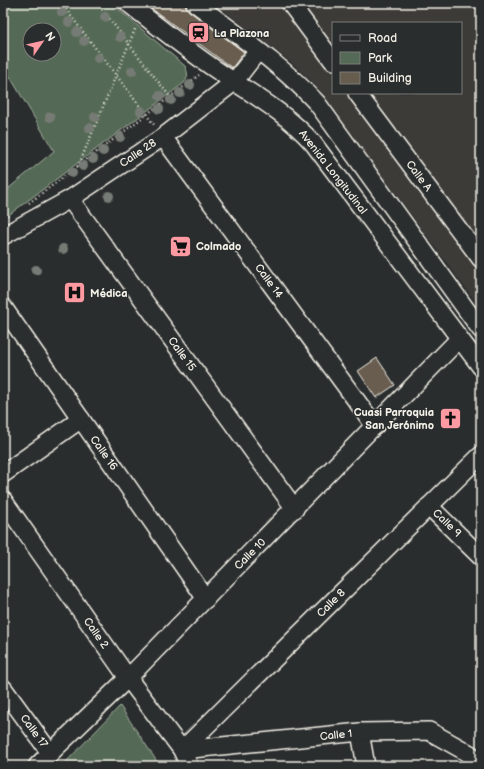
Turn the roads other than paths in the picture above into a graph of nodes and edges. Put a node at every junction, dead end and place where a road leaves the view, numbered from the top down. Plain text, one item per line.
1 (128, 3) edge
2 (195, 3) edge
3 (290, 3) edge
4 (258, 51) junction
5 (332, 60) edge
6 (234, 82) junction
7 (358, 94) edge
8 (162, 137) junction
9 (70, 199) junction
10 (3, 236) edge
11 (481, 259) edge
12 (3, 307) edge
13 (481, 330) edge
14 (459, 339) junction
15 (481, 367) edge
16 (81, 419) junction
17 (375, 426) junction
18 (481, 455) edge
19 (3, 474) edge
20 (3, 500) edge
21 (429, 506) junction
22 (294, 509) junction
23 (481, 557) edge
24 (206, 599) junction
25 (128, 678) junction
26 (3, 688) edge
27 (360, 732) junction
28 (182, 750) junction
29 (51, 754) junction
30 (481, 762) edge
31 (37, 766) edge
32 (189, 766) edge
33 (366, 766) edge

1 - 6 street, Avenida Longitudinal
2 - 4 street
3 - 5 street
4 - 6 street, Calle 28
4 - 13 street
6 - 8 street, Calle 28
6 - 14 street, Avenida Longitudinal
7 - 11 street, Calle A
8 - 9 street, Calle 28
8 - 17 street, Calle 14
9 - 10 street, Calle 28
9 - 22 street, Calle 15
12 - 16 street, Calle 16
14 - 15 street, Avenida Longitudinal
14 - 17 street, Calle 10
16 - 19 street
16 - 24 street, Calle 16
17 - 22 street, Calle 10
18 - 21 street, Calle 8
20 - 25 street, Calle 2
21 - 23 street, Calle 9
21 - 28 street, Calle 8
22 - 24 street, Calle 10
24 - 25 street, Calle 10
25 - 28 street, Calle 2
25 - 29 street, Calle 10
26 - 29 street, Calle 17
27 - 28 street, Calle 1
27 - 30 street, Calle 1
27 - 33 street
28 - 32 street, Calle 2
29 - 31 street, Calle 10

